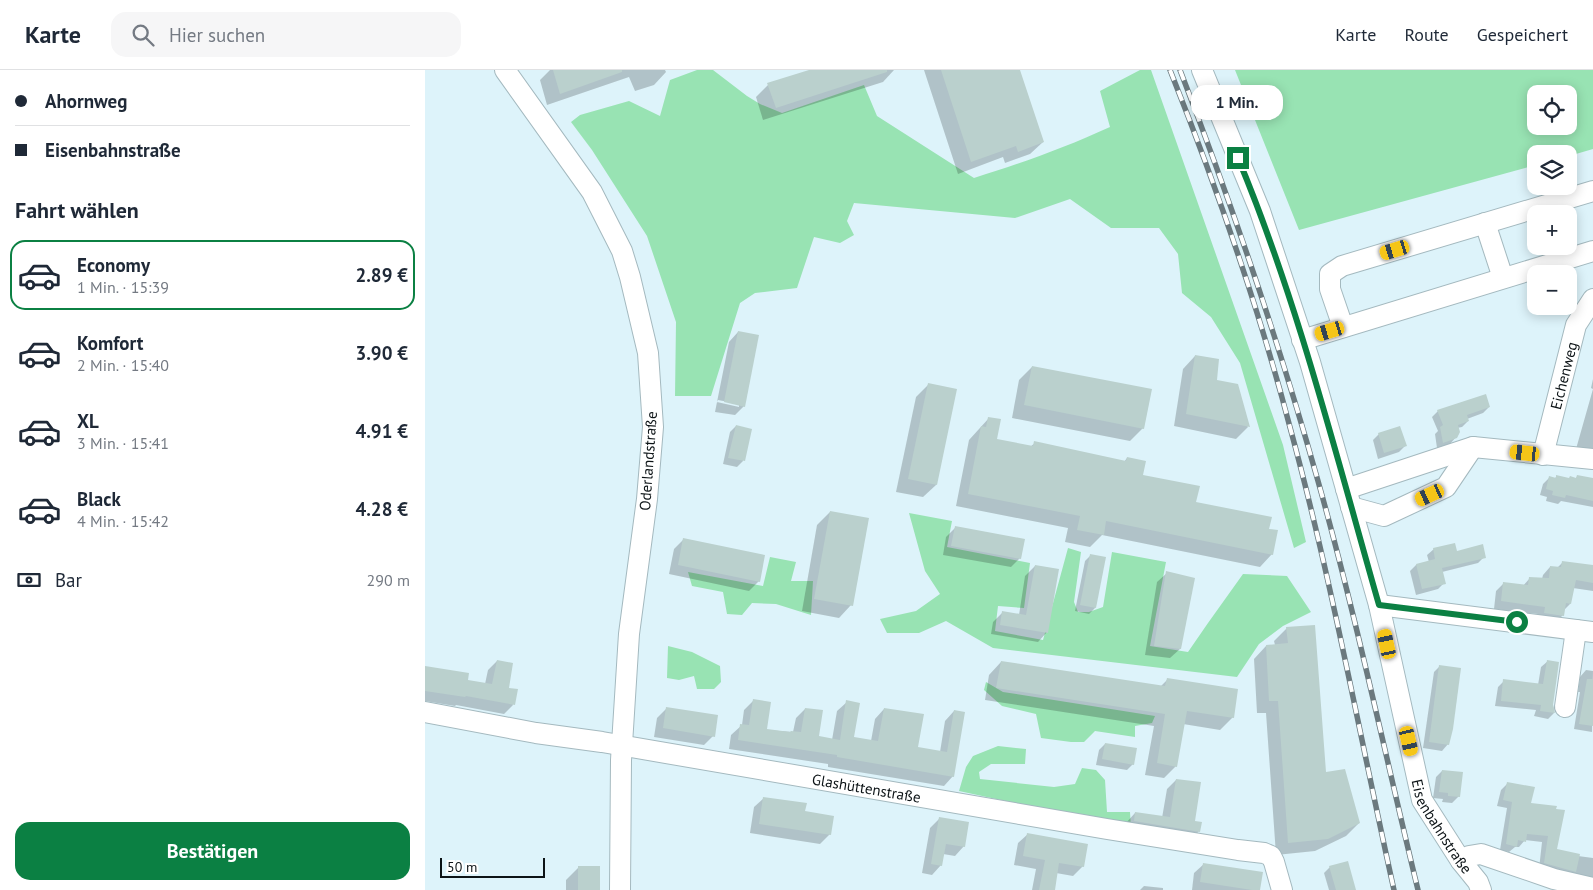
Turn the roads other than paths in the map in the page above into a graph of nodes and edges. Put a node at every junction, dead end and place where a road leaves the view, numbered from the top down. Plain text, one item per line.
1 (505, 70) edge
2 (1202, 70) edge
3 (1593, 191) edge
4 (1485, 223) junction
5 (1593, 251) edge
6 (1503, 278) junction
7 (1593, 299) edge
8 (1343, 327) junction
9 (1302, 340) junction
10 (1473, 447) junction
11 (1543, 455) junction
12 (1593, 460) edge
13 (1348, 498) junction
14 (1379, 605) junction
15 (1584, 631) edge
16 (1565, 707) dead end
17 (425, 712) edge
18 (622, 746) junction
19 (1461, 860) junction
20 (1593, 888) edge
21 (620, 890) edge
22 (1282, 890) edge
23 (1481, 890) edge

1 - 18 street, Oderlandstraße
2 - 9 street, Eisenbahnstraße
3 - 4 street
4 - 6 street
4 - 8 street
5 - 6 street
6 - 8 street
7 - 11 street, Eichenweg
8 - 9 street
9 - 13 street, Eisenbahnstraße
10 - 11 street
10 - 13 street
10 - 13 street
11 - 12 street
13 - 14 street, Eisenbahnstraße
14 - 15 street
14 - 19 street, Eisenbahnstraße
15 - 16 street
17 - 18 street, Glashüttenstraße
18 - 21 street, Oderlandstraße
18 - 22 street, Glashüttenstraße
19 - 20 street
19 - 23 street, Eisenbahnstraße

